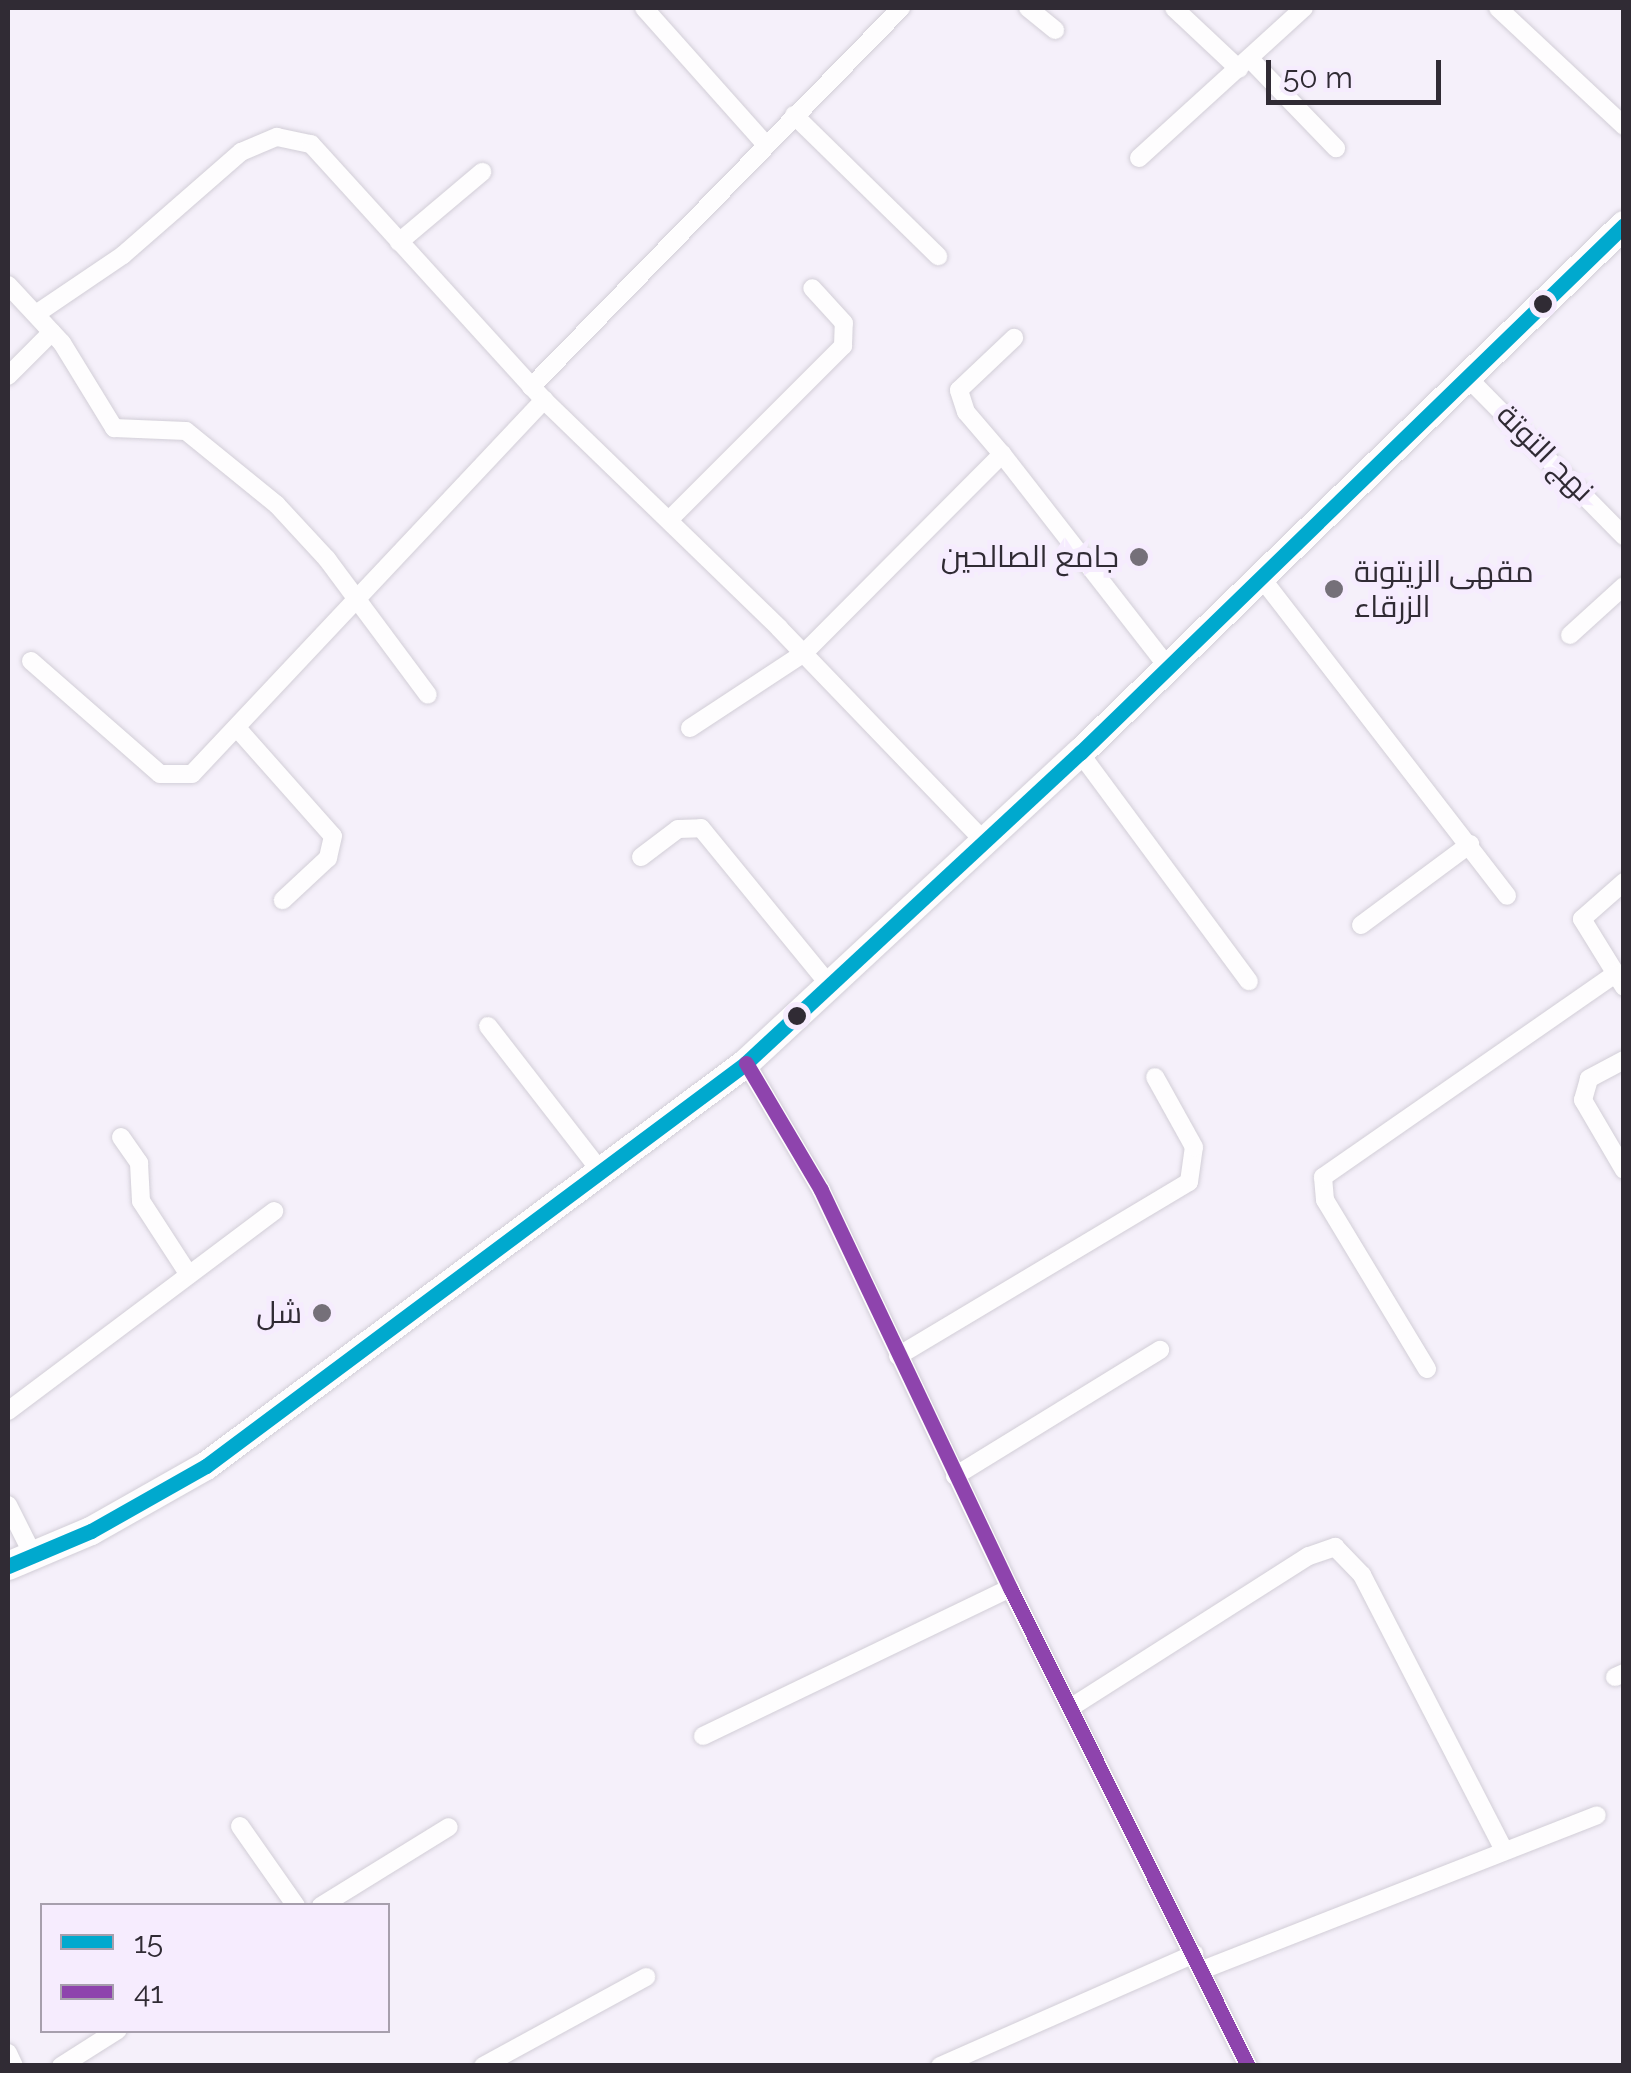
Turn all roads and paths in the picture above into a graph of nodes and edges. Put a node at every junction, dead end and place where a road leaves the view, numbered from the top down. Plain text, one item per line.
1 (644, 8) edge
2 (901, 8) edge
3 (1028, 8) edge
4 (1174, 8) edge
5 (1304, 8) edge
6 (1498, 8) edge
7 (1055, 30) dead end
8 (1244, 64) junction
9 (794, 115) junction
10 (1624, 126) edge
11 (766, 145) junction
12 (1336, 148) dead end
13 (1139, 158) dead end
14 (482, 172) dead end
15 (1624, 225) edge
16 (400, 242) junction
17 (938, 256) dead end
18 (8, 285) edge
19 (812, 288) dead end
20 (36, 314) junction
21 (52, 332) junction
22 (1014, 338) dead end
23 (1464, 374) junction
24 (8, 376) edge
25 (537, 394) junction
26 (1002, 454) junction
27 (670, 519) junction
28 (1624, 536) edge
29 (1260, 576) junction
30 (1624, 586) edge
31 (354, 598) junction
32 (1570, 635) dead end
33 (804, 653) junction
34 (31, 660) dead end
35 (1167, 666) junction
36 (428, 695) dead end
37 (237, 728) junction
38 (690, 728) dead end
39 (1080, 754) junction
40 (986, 843) junction
41 (1470, 844) junction
42 (641, 857) dead end
43 (1624, 882) edge
44 (1507, 896) dead end
45 (283, 900) dead end
46 (1361, 924) dead end
47 (1249, 981) dead end
48 (1619, 981) edge
49 (832, 988) junction
50 (488, 1026) dead end
51 (1624, 1060) edge
52 (746, 1063) junction
53 (1155, 1076) dead end
54 (121, 1137) dead end
55 (1624, 1170) edge
56 (603, 1174) junction
57 (274, 1211) dead end
58 (188, 1276) junction
59 (1160, 1350) dead end
60 (898, 1356) junction
61 (1427, 1369) dead end
62 (8, 1411) edge
63 (956, 1476) junction
64 (8, 1505) edge
65 (21, 1561) edge
66 (1010, 1588) junction
67 (1070, 1708) junction
68 (703, 1736) dead end
69 (1597, 1816) dead end
70 (240, 1826) dead end
71 (449, 1827) dead end
72 (1504, 1850) junction
73 (294, 1903) edge
74 (326, 1903) edge
75 (1198, 1962) junction
76 (646, 1977) dead end
77 (113, 2033) edge
78 (8, 2053) edge
79 (14, 2066) edge
80 (60, 2066) edge
81 (483, 2066) edge
82 (940, 2066) edge
83 (1248, 2066) edge

1 - 11 street
2 - 9 street
3 - 7 street
4 - 8 street
5 - 8 street
6 - 10 street
8 - 12 street
8 - 13 street
9 - 11 street
9 - 17 street
11 - 25 street
14 - 16 street
15 - 23 main road
16 - 20 street
16 - 25 street
18 - 20 street
19 - 27 street
20 - 21 street
21 - 24 street
21 - 31 street
22 - 26 street
23 - 28 street, نهج التوتة
23 - 29 main road
25 - 27 street
25 - 31 street
26 - 33 street
26 - 35 street
27 - 33 street
29 - 35 main road
29 - 41 street
30 - 32 street
31 - 36 street
31 - 37 street
33 - 38 street
33 - 40 street
34 - 37 street
35 - 39 main road
37 - 45 street
39 - 40 main road
39 - 47 street
40 - 49 main road
41 - 44 street
41 - 46 street
42 - 49 street
43 - 48 street
48 - 61 street
49 - 52 main road
50 - 56 street
51 - 55 street
52 - 56 main road
52 - 60 street
53 - 60 street
54 - 58 street
56 - 65 main road
57 - 58 street
58 - 62 street
59 - 63 street
60 - 63 street
63 - 66 street
64 - 65 street
66 - 67 street
66 - 68 street
67 - 72 street
67 - 75 street
69 - 72 street
70 - 73 street
71 - 74 street
72 - 75 street
75 - 82 street
75 - 83 street
76 - 81 street
77 - 80 street
78 - 79 street

